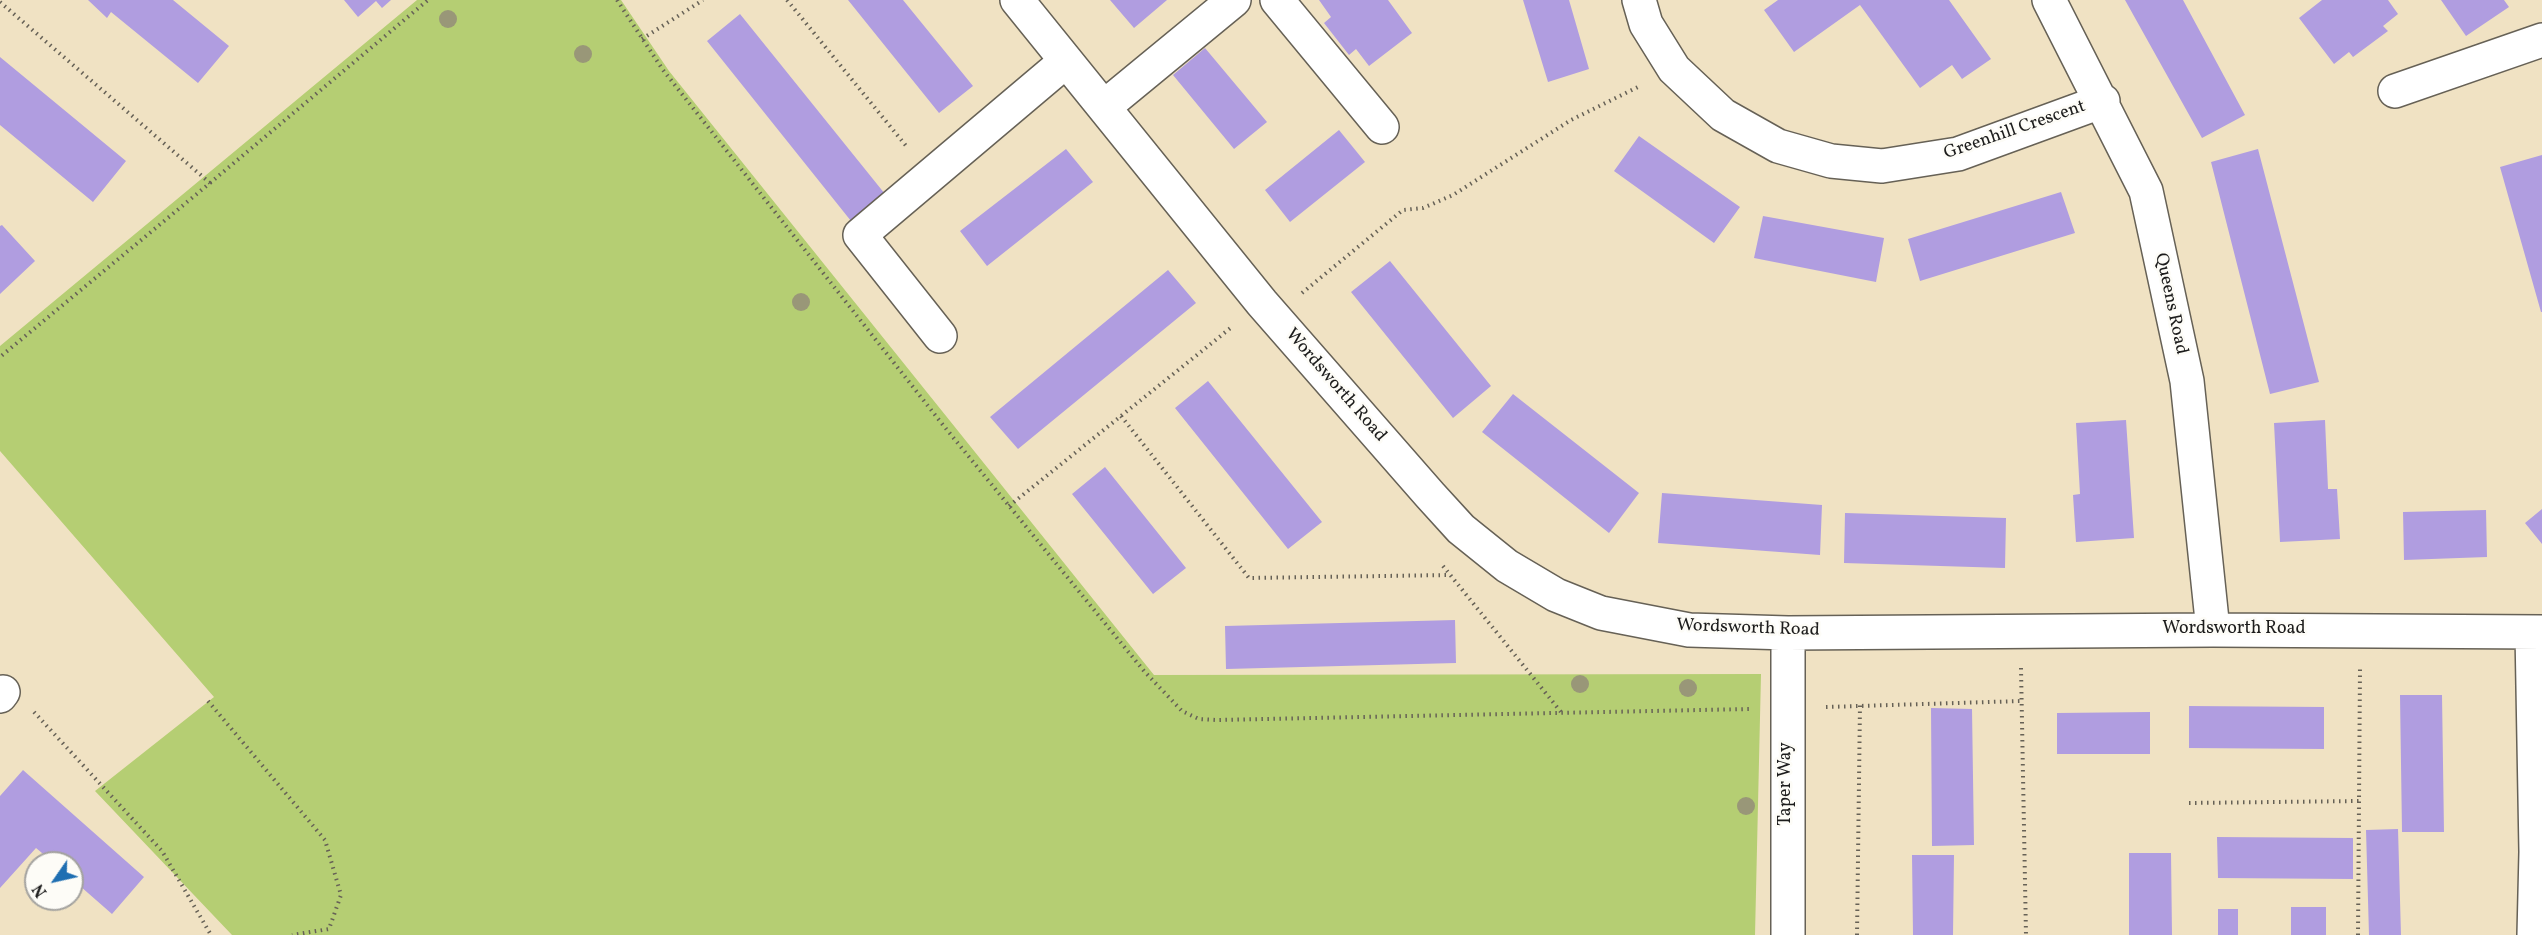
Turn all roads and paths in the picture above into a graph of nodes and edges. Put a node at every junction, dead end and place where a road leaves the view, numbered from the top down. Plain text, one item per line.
1 (428, 0) edge
2 (617, 0) edge
3 (703, 0) edge
4 (787, 0) edge
5 (1017, 0) edge
6 (1234, 0) edge
7 (1277, 0) edge
8 (1640, 0) edge
9 (0, 2) edge
10 (2054, 2) edge
11 (642, 39) junction
12 (2542, 40) edge
13 (1066, 61) junction
14 (1671, 65) junction
15 (2395, 92) dead end
16 (2103, 101) junction
17 (1104, 107) junction
18 (1382, 127) dead end
19 (930, 176) junction
20 (210, 183) junction
21 (1268, 310) junction
22 (940, 336) dead end
23 (0, 357) edge
24 (1121, 416) junction
25 (1009, 506) junction
26 (1436, 558) dead end
27 (1450, 575) junction
28 (2212, 630) junction
29 (2021, 631) junction
30 (2360, 631) junction
31 (2537, 632) edge
32 (1788, 633) junction
33 (208, 701) dead end
34 (2022, 701) junction
35 (1860, 705) junction
36 (1787, 708) junction
37 (33, 711) dead end
38 (1562, 713) junction
39 (2359, 801) junction
40 (2189, 803) dead end
41 (211, 935) edge
42 (292, 935) edge
43 (1788, 935) edge
44 (1857, 935) edge
45 (2026, 935) edge
46 (2358, 935) edge
47 (2534, 935) edge

1 - 20 path
2 - 11 path
3 - 11 path
4 - 19 path
5 - 13 street, Wordsworth Road
6 - 17 street
7 - 18 street
8 - 14 street, Greenhill Crescent
9 - 20 path
10 - 16 street, Queens Road
11 - 25 path
12 - 15 street
13 - 17 street, Wordsworth Road
13 - 19 street
14 - 16 street, Greenhill Crescent
14 - 21 path
16 - 28 street, Queens Road
17 - 21 street, Wordsworth Road
19 - 22 street
20 - 23 path
21 - 24 path
21 - 32 street, Wordsworth Road
24 - 25 path
24 - 27 path
25 - 38 path
26 - 27 path
27 - 38 path
28 - 29 street, Wordsworth Road
28 - 30 street, Wordsworth Road
29 - 32 street, Wordsworth Road
29 - 34 path
30 - 31 street, Wordsworth Road
30 - 39 path
31 - 47 street
32 - 36 street, Taper Way
33 - 42 path
34 - 35 path
34 - 45 path
35 - 36 path
35 - 44 path
36 - 38 path
36 - 43 street, Taper Way
37 - 41 path
39 - 40 path
39 - 46 path

